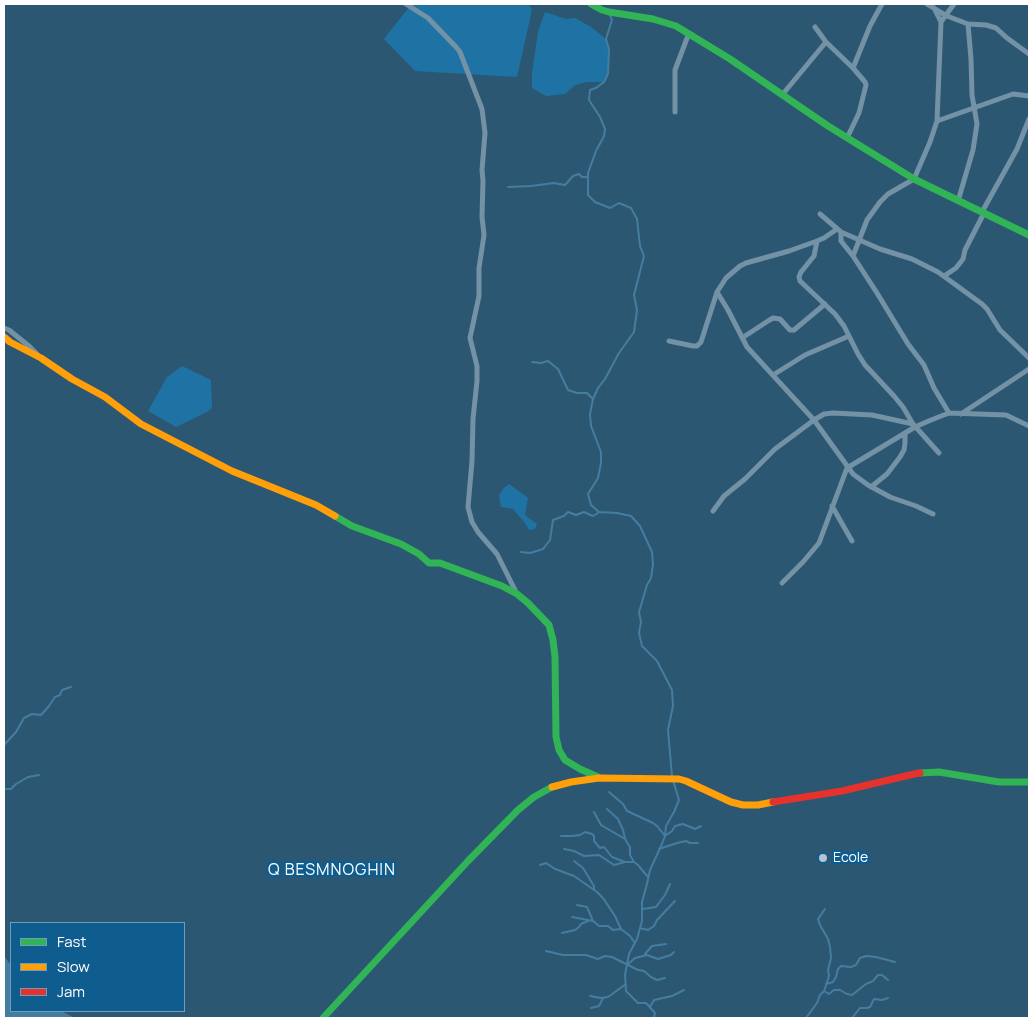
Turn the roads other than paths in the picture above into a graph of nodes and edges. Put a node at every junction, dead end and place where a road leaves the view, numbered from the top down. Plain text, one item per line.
1 (406, 4) edge
2 (591, 4) edge
3 (882, 4) edge
4 (927, 4) edge
5 (954, 4) edge
6 (934, 8) junction
7 (947, 16) junction
8 (941, 22) junction
9 (968, 24) junction
10 (816, 27) dead end
11 (689, 33) junction
12 (826, 42) junction
13 (1029, 54) edge
14 (853, 68) junction
15 (782, 95) junction
16 (1029, 96) edge
17 (974, 109) junction
18 (675, 112) dead end
19 (1029, 120) edge
20 (937, 121) junction
21 (847, 138) junction
22 (914, 179) junction
23 (958, 201) junction
24 (983, 213) junction
25 (820, 214) dead end
26 (839, 231) junction
27 (1029, 233) edge
28 (859, 240) junction
29 (817, 241) junction
30 (853, 256) junction
31 (944, 276) junction
32 (717, 292) junction
33 (825, 304) junction
34 (4, 328) edge
35 (849, 336) junction
36 (4, 337) edge
37 (742, 338) junction
38 (669, 341) dead end
39 (41, 358) junction
40 (1029, 358) edge
41 (1029, 369) edge
42 (772, 375) junction
43 (949, 413) junction
44 (961, 414) junction
45 (814, 420) junction
46 (914, 426) junction
47 (1029, 426) edge
48 (905, 433) junction
49 (939, 452) dead end
50 (847, 468) junction
51 (871, 487) junction
52 (832, 506) junction
53 (713, 511) dead end
54 (933, 514) dead end
55 (852, 541) dead end
56 (782, 583) dead end
57 (517, 594) junction
58 (600, 778) junction
59 (1029, 782) edge
60 (323, 1018) edge

1 - 57 street
2 - 11 street
3 - 14 street
4 - 6 street
5 - 7 street
6 - 7 street
6 - 8 street
7 - 8 street
7 - 9 street
8 - 20 street
9 - 13 street
9 - 17 street
10 - 12 street
11 - 15 street
11 - 18 street
12 - 14 street
12 - 15 street
14 - 21 street
15 - 21 street
16 - 17 street
17 - 20 street
17 - 23 street
19 - 24 street
20 - 22 street
21 - 22 street
22 - 23 street
22 - 28 street
23 - 24 street
24 - 27 street
24 - 31 street
25 - 26 street
26 - 28 street
26 - 29 street
26 - 30 street
28 - 30 street
28 - 31 street
29 - 32 street
29 - 33 street
30 - 43 street
31 - 40 street
32 - 37 street
32 - 38 street
33 - 35 street
33 - 37 street
34 - 39 street
35 - 42 street
35 - 46 street
36 - 39 street
37 - 42 street
39 - 57 street
41 - 44 street
42 - 45 street
43 - 44 street
43 - 46 street
44 - 47 street
45 - 46 street
45 - 50 street
45 - 53 street
46 - 48 street
46 - 49 street
48 - 50 street
48 - 51 street
50 - 51 street
50 - 52 street
51 - 54 street
52 - 55 street
52 - 56 street
57 - 58 street
58 - 59 street
58 - 60 street

